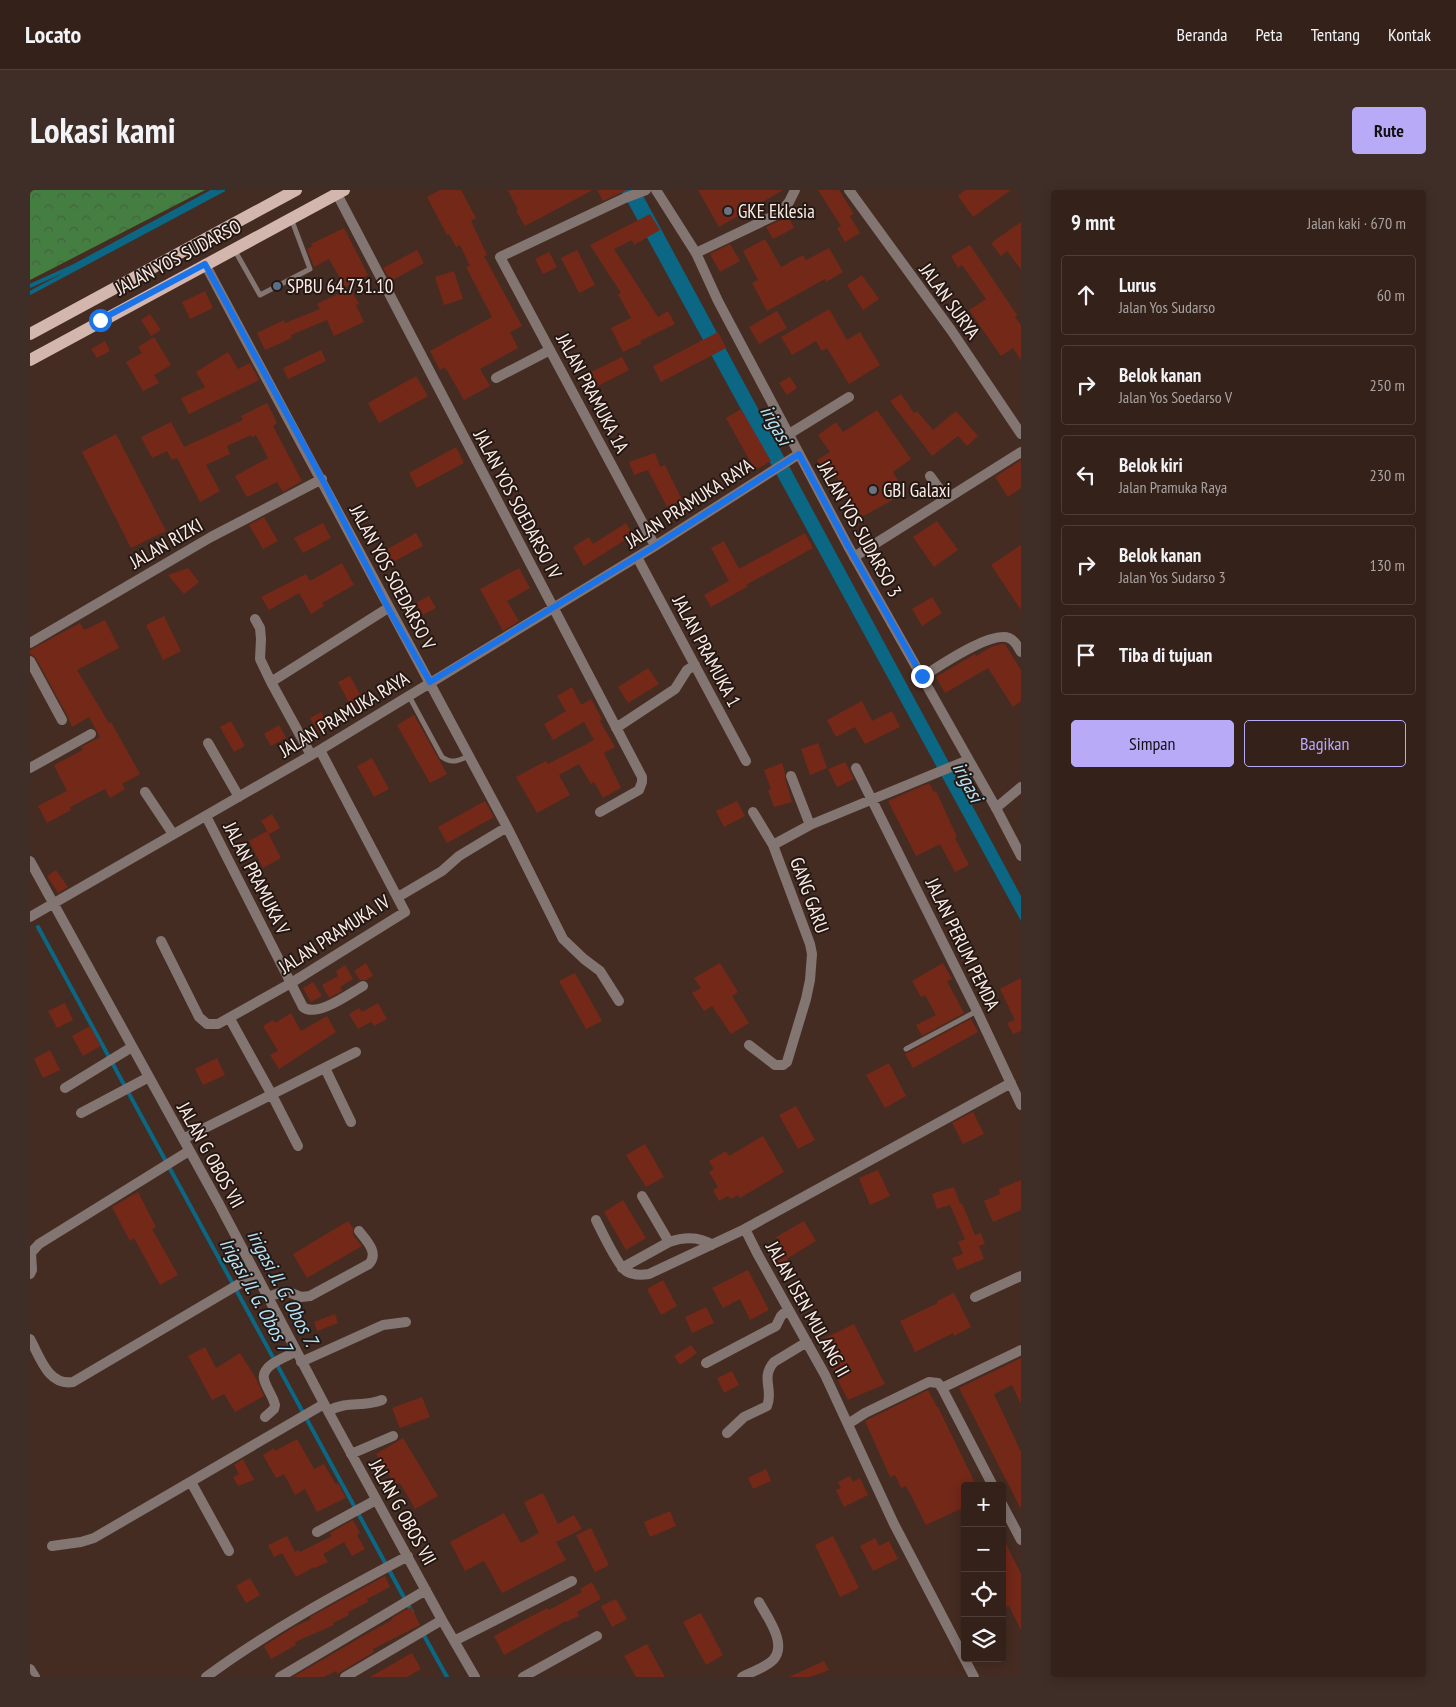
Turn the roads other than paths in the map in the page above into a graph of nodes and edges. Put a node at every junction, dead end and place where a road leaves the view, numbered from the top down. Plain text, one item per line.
1 (296, 190) edge
2 (656, 190) edge
3 (795, 190) edge
4 (849, 190) edge
5 (644, 191) edge
6 (340, 192) edge
7 (291, 218) junction
8 (233, 249) junction
9 (696, 253) junction
10 (205, 264) junction
11 (100, 320) junction
12 (50, 324) junction
13 (30, 334) edge
14 (60, 343) junction
15 (550, 350) junction
16 (30, 361) edge
17 (496, 378) dead end
18 (849, 397) dead end
19 (788, 434) junction
20 (1021, 434) edge
21 (1021, 452) edge
22 (797, 455) junction
23 (930, 476) dead end
24 (322, 479) junction
25 (942, 492) junction
26 (655, 546) junction
27 (851, 552) junction
28 (637, 556) junction
29 (388, 608) junction
30 (553, 608) junction
31 (255, 619) dead end
32 (30, 643) edge
33 (1021, 652) edge
34 (30, 661) edge
35 (695, 665) junction
36 (922, 676) junction
37 (271, 682) junction
38 (430, 682) junction
39 (408, 696) junction
40 (62, 720) dead end
41 (616, 728) junction
42 (91, 734) dead end
43 (208, 744) dead end
44 (316, 753) junction
45 (469, 756) junction
46 (968, 760) junction
47 (746, 761) dead end
48 (30, 768) edge
49 (856, 768) dead end
50 (791, 776) dead end
51 (1021, 788) edge
52 (145, 792) dead end
53 (239, 797) junction
54 (873, 799) junction
55 (996, 808) junction
56 (600, 812) dead end
57 (753, 812) dead end
58 (206, 816) junction
59 (810, 825) junction
60 (507, 827) junction
61 (174, 834) junction
62 (773, 845) junction
63 (1021, 856) edge
64 (30, 861) edge
65 (398, 897) junction
66 (53, 903) junction
67 (30, 917) edge
68 (161, 941) dead end
69 (291, 983) junction
70 (363, 986) dead end
71 (619, 1000) dead end
72 (977, 1011) junction
73 (230, 1019) junction
74 (749, 1045) dead end
75 (132, 1047) junction
76 (906, 1049) dead end
77 (356, 1052) dead end
78 (325, 1068) junction
79 (149, 1077) junction
80 (1011, 1083) junction
81 (65, 1088) dead end
82 (272, 1095) junction
83 (1021, 1105) edge
84 (81, 1113) dead end
85 (351, 1122) dead end
86 (183, 1139) junction
87 (298, 1146) dead end
88 (189, 1150) junction
89 (642, 1196) dead end
90 (596, 1220) dead end
91 (745, 1229) junction
92 (359, 1231) dead end
93 (670, 1242) junction
94 (712, 1245) junction
95 (622, 1268) junction
96 (30, 1274) edge
97 (256, 1274) junction
98 (1021, 1276) edge
99 (267, 1297) junction
100 (975, 1297) dead end
101 (788, 1309) junction
102 (406, 1322) dead end
103 (30, 1339) edge
104 (807, 1342) junction
105 (1021, 1350) edge
106 (296, 1352) junction
107 (301, 1362) junction
108 (706, 1364) dead end
109 (942, 1388) junction
110 (382, 1400) dead end
111 (326, 1408) junction
112 (265, 1417) dead end
113 (848, 1424) junction
114 (727, 1433) dead end
115 (392, 1436) dead end
116 (351, 1454) junction
117 (190, 1482) junction
118 (991, 1482) edge
119 (376, 1500) junction
120 (1006, 1512) edge
121 (317, 1532) dead end
122 (1021, 1540) edge
123 (52, 1546) dead end
124 (229, 1552) dead end
125 (408, 1556) junction
126 (572, 1581) dead end
127 (426, 1590) junction
128 (759, 1602) dead end
129 (442, 1620) junction
130 (597, 1636) dead end
131 (454, 1641) junction
132 (30, 1669) edge
133 (35, 1677) edge
134 (206, 1677) edge
135 (280, 1677) edge
136 (345, 1677) edge
137 (475, 1677) edge
138 (523, 1677) edge
139 (742, 1677) edge
140 (974, 1677) edge

1 - 12 main road, JALAN YOS SUDARSO
2 - 9 street, JALAN YOS SUDARSO 3
3 - 9 street
4 - 20 street, JALAN SURYA
5 - 15 street, JALAN PRAMUKA 1A
6 - 7 main road, JALAN YOS SUDARSO
6 - 30 street, JALAN YOS SOEDARSO IV
7 - 8 main road, JALAN YOS SUDARSO
7 - 8 lane
8 - 10 main road, JALAN YOS SUDARSO
9 - 19 street, JALAN YOS SUDARSO 3
10 - 11 main road, JALAN YOS SUDARSO
10 - 24 street, JALAN YOS SOEDARSO V
11 - 14 main road, JALAN YOS SUDARSO
11 - 16 street
12 - 13 main road, JALAN YOS SUDARSO
12 - 14 main road
14 - 16 main road, JALAN YOS SUDARSO
15 - 17 street
15 - 26 street, JALAN PRAMUKA 1A
18 - 19 street
19 - 22 street, JALAN YOS SUDARSO 3
21 - 25 street
22 - 26 street, JALAN PRAMUKA RAYA
22 - 27 street, JALAN YOS SUDARSO 3
23 - 25 street
24 - 29 street, JALAN YOS SOEDARSO V
24 - 32 street, JALAN RIZKI
25 - 27 street
26 - 28 street, JALAN PRAMUKA RAYA
27 - 36 street, JALAN YOS SUDARSO 3
28 - 30 street, JALAN PRAMUKA RAYA
28 - 35 street, JALAN PRAMUKA 1
29 - 37 street
29 - 38 street, JALAN YOS SOEDARSO V
30 - 38 street, JALAN PRAMUKA RAYA
30 - 41 street, JALAN YOS SOEDARSO IV
31 - 37 street, JALAN PRAMUKA IV
33 - 36 street
34 - 40 street
35 - 41 street
35 - 47 street, JALAN PRAMUKA 1
36 - 46 street, JALAN YOS SUDARSO 3
37 - 44 street, JALAN PRAMUKA IV
38 - 39 street, JALAN PRAMUKA RAYA
38 - 45 street, JALAN YOS SOEDARSO V
39 - 44 street, JALAN PRAMUKA RAYA
39 - 45 lane
41 - 56 street, JALAN YOS SOEDARSO IV
42 - 48 street
43 - 53 street
44 - 53 street, JALAN PRAMUKA RAYA
44 - 65 street, JALAN PRAMUKA IV
45 - 60 street, JALAN YOS SOEDARSO V
46 - 54 street, GANG GARU
46 - 55 street, JALAN YOS SUDARSO 3
49 - 54 street, JALAN PERUM PEMDA
50 - 59 street
51 - 55 street
52 - 61 street
53 - 58 street, JALAN PRAMUKA RAYA
54 - 59 street, GANG GARU
54 - 72 street, JALAN PERUM PEMDA
55 - 63 street, JALAN YOS SUDARSO 3
57 - 62 street
58 - 61 street, JALAN PRAMUKA RAYA
58 - 69 street, JALAN PRAMUKA V
59 - 62 street, GANG GARU
60 - 65 street
60 - 71 street, JALAN YOS SOEDARSO V
61 - 66 street, JALAN PRAMUKA RAYA
62 - 74 street, GANG GARU
64 - 66 street, JALAN G OBOS VII
65 - 69 street, JALAN PRAMUKA IV
66 - 67 street, JALAN PRAMUKA RAYA
66 - 75 street, JALAN G OBOS VII
68 - 73 street
69 - 70 street, JALAN PRAMUKA V
69 - 73 street, JALAN PRAMUKA IV
72 - 76 lane
72 - 80 street, JALAN PERUM PEMDA
73 - 82 street
75 - 79 street, JALAN G OBOS VII
75 - 81 street
77 - 78 street
78 - 82 street
78 - 85 street
79 - 84 street
79 - 86 street, JALAN G OBOS VII
80 - 83 street, JALAN PERUM PEMDA
80 - 91 street, JALAN ISEN MULANG II
82 - 86 street
82 - 87 street
86 - 88 street, JALAN G OBOS VII
88 - 96 street
88 - 97 street, JALAN G OBOS VII
89 - 93 street
90 - 95 street
91 - 94 street
91 - 101 street, JALAN ISEN MULANG II
92 - 99 street
93 - 94 street
93 - 95 street
94 - 95 street
97 - 99 street, JALAN G OBOS VII
97 - 103 street
98 - 100 street
99 - 106 street, JALAN G OBOS VII
101 - 104 street, JALAN ISEN MULANG II
101 - 108 street
102 - 107 street
104 - 113 street, JALAN ISEN MULANG II
104 - 114 street
105 - 109 street
106 - 107 street, JALAN G OBOS VII
106 - 112 street
107 - 111 street, JALAN G OBOS VII
109 - 113 street
109 - 118 street
110 - 111 street
111 - 116 street, JALAN G OBOS VII
111 - 117 street
113 - 140 street, JALAN ISEN MULANG II
115 - 116 street
116 - 119 street, JALAN G OBOS VII
117 - 123 street
117 - 124 street
119 - 121 street
119 - 125 street, JALAN G OBOS VII
120 - 122 street
125 - 127 street, JALAN G OBOS VII
125 - 134 street
126 - 131 street
127 - 129 street, JALAN G OBOS VII
127 - 135 street
128 - 139 street
129 - 131 street, JALAN G OBOS VII
129 - 136 street
130 - 138 street
131 - 137 street, JALAN G OBOS VII
132 - 133 street

